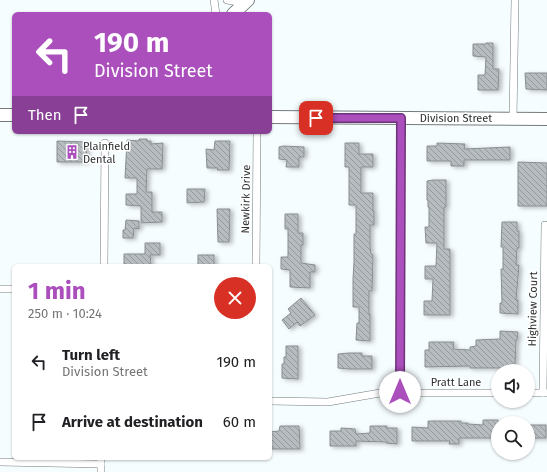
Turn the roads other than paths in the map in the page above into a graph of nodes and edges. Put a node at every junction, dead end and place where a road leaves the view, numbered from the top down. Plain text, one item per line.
1 (214, 0) edge
2 (227, 0) edge
3 (515, 0) edge
4 (246, 2) edge
5 (216, 12) edge
6 (235, 12) edge
7 (0, 115) edge
8 (12, 115) edge
9 (272, 118) edge
10 (401, 118) junction
11 (513, 119) junction
12 (547, 119) edge
13 (257, 134) edge
14 (105, 142) dead end
15 (545, 225) dead end
16 (104, 264) edge
17 (256, 264) edge
18 (0, 289) edge
19 (12, 289) edge
20 (400, 392) junction
21 (491, 393) edge
22 (545, 393) edge
23 (272, 401) edge
24 (101, 461) edge
25 (0, 462) edge
26 (101, 472) edge

1 - 5 street
2 - 4 street
3 - 11 street
4 - 6 main road
7 - 8 main road
9 - 10 main road, Division Street
10 - 11 main road, Division Street
10 - 20 street
11 - 12 main road, Division Street
13 - 17 street, Newkirk Drive
14 - 16 street
15 - 22 street, Highview Court
18 - 19 street
20 - 21 street, Pratt Lane
20 - 23 street, Pratt Lane
24 - 25 street
24 - 26 street

